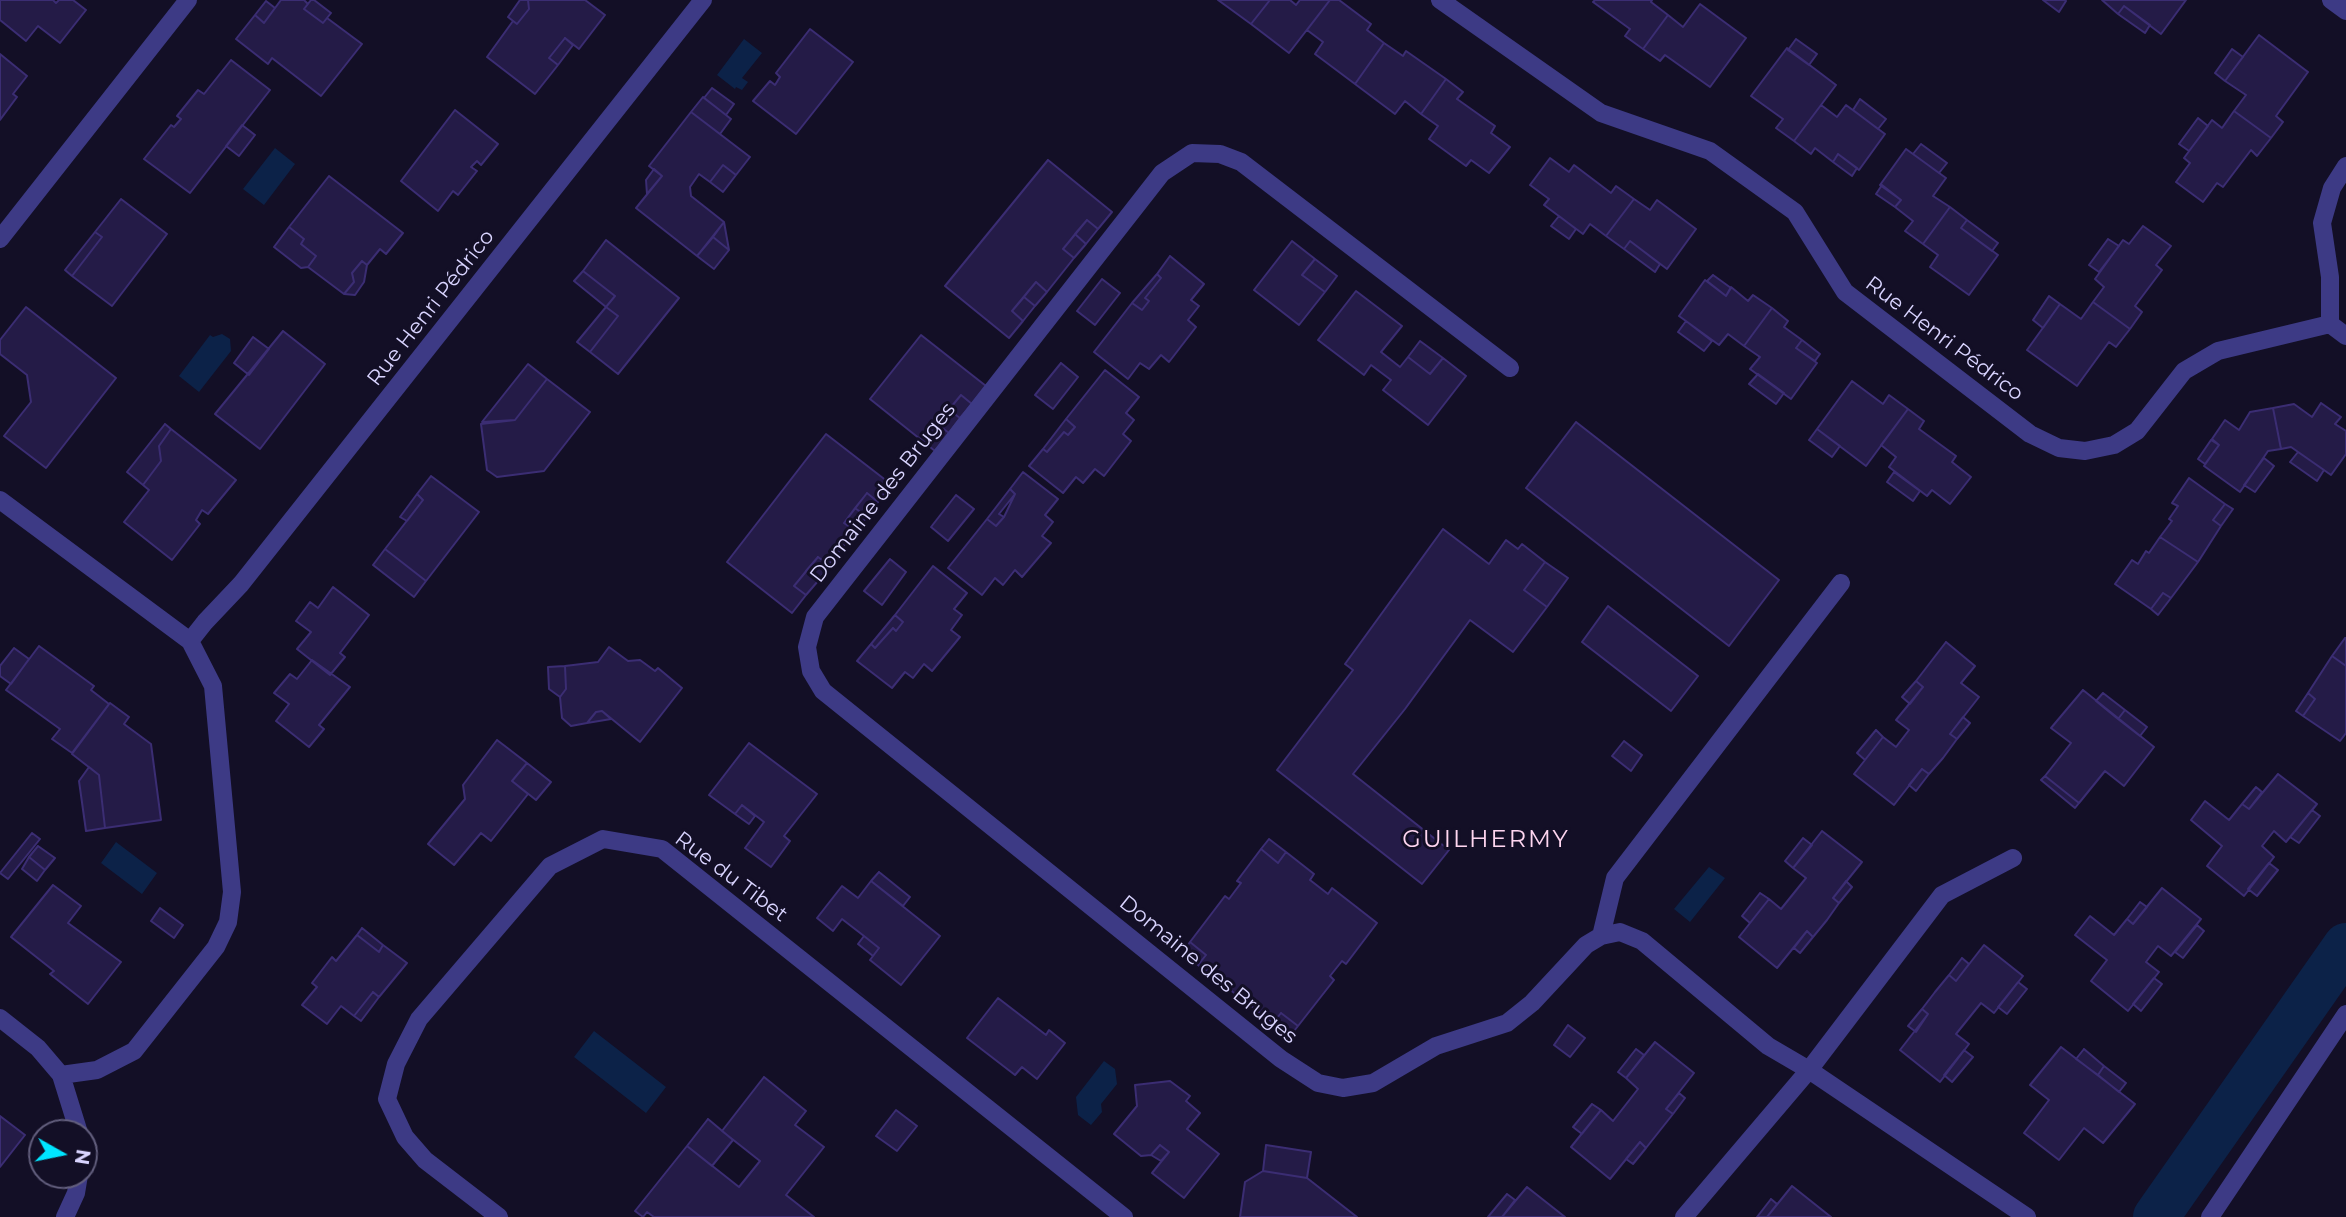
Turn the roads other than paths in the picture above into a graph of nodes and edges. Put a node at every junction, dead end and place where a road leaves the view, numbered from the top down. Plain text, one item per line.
1 (188, 0) edge
2 (704, 0) edge
3 (1440, 0) edge
4 (2332, 0) edge
5 (2346, 11) edge
6 (2346, 166) edge
7 (0, 239) edge
8 (2330, 324) junction
9 (2346, 336) edge
10 (1510, 368) dead end
11 (0, 500) edge
12 (1840, 583) dead end
13 (190, 641) junction
14 (2013, 858) dead end
15 (1601, 936) junction
16 (2346, 1014) edge
17 (0, 1018) edge
18 (1810, 1070) junction
19 (61, 1075) junction
20 (75, 1119) edge
21 (77, 1189) edge
22 (65, 1217) edge
23 (499, 1217) edge
24 (1124, 1217) edge
25 (1684, 1217) edge
26 (2027, 1217) edge
27 (2210, 1217) edge

1 - 7 street
2 - 13 street, Rue Henri Pédrico
3 - 8 street, Rue Henri Pédrico
4 - 5 street
6 - 8 street
8 - 9 street
10 - 15 street, Domaine des Bruges
11 - 13 street
12 - 15 street
13 - 19 street
14 - 18 street
15 - 18 street
16 - 27 street
17 - 19 street
18 - 25 street
18 - 26 street
19 - 20 street
21 - 22 street
23 - 24 street, Rue du Tibet

